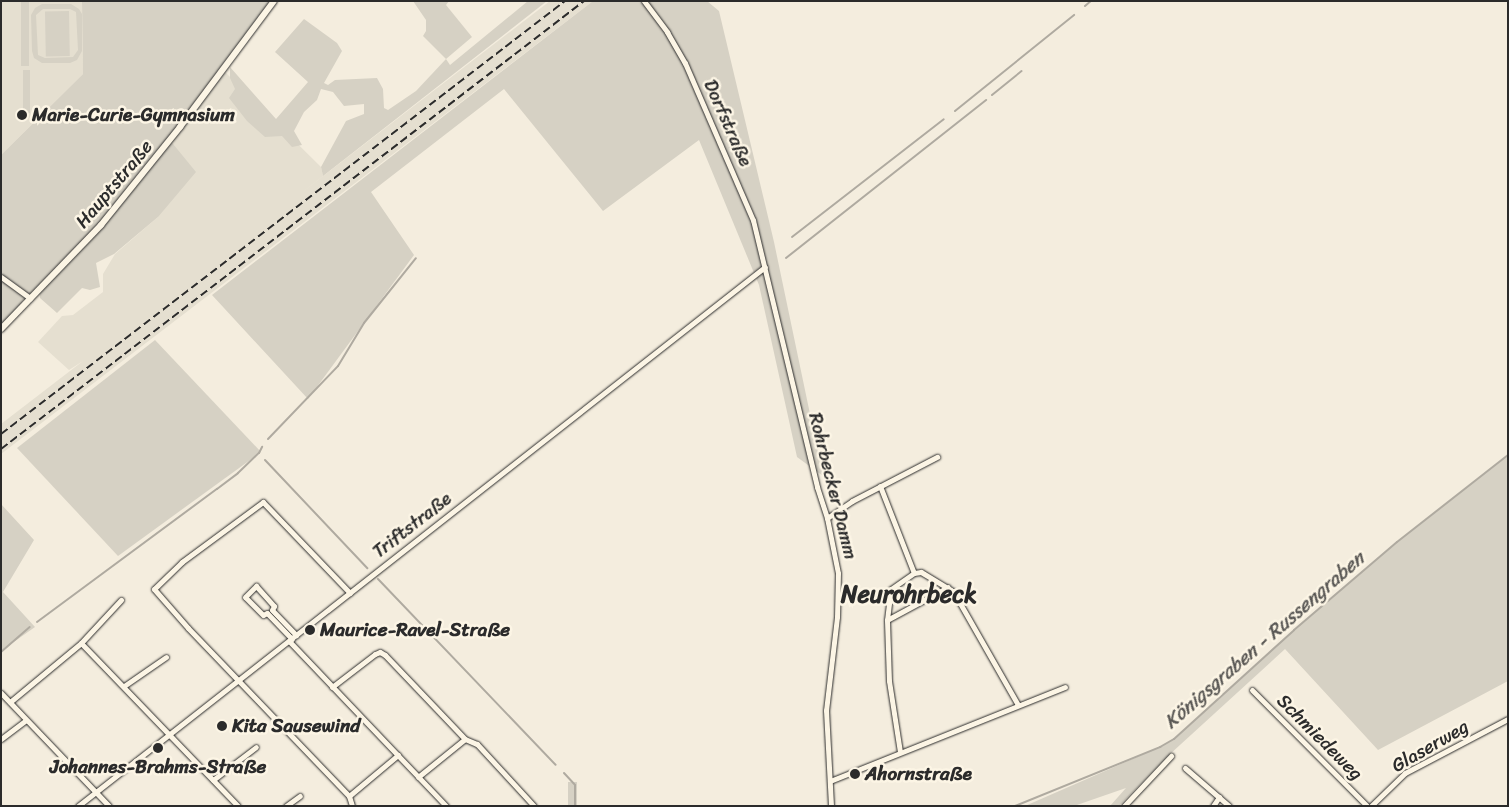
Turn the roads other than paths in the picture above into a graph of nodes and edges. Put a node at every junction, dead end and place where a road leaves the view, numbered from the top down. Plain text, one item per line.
1 (274, 1) edge
2 (644, 1) edge
3 (765, 267) junction
4 (1, 277) edge
5 (30, 298) junction
6 (1, 329) edge
7 (937, 458) dead end
8 (880, 486) junction
9 (827, 518) junction
10 (914, 572) junction
11 (948, 587) junction
12 (350, 593) junction
13 (121, 600) dead end
14 (270, 611) junction
15 (887, 620) junction
16 (292, 638) junction
17 (81, 643) junction
18 (166, 657) dead end
19 (238, 680) junction
20 (124, 686) junction
21 (332, 687) junction
22 (1065, 687) dead end
23 (1252, 690) dead end
24 (1, 693) edge
25 (10, 702) junction
26 (1018, 705) junction
27 (1508, 719) edge
28 (26, 720) junction
29 (170, 735) junction
30 (1, 739) edge
31 (465, 739) junction
32 (256, 747) dead end
33 (900, 752) junction
34 (398, 755) junction
35 (1171, 756) dead end
36 (1185, 768) dead end
37 (418, 777) junction
38 (213, 780) junction
39 (830, 781) junction
40 (95, 792) junction
41 (300, 796) dead end
42 (349, 796) junction
43 (1219, 797) junction
44 (78, 806) edge
45 (109, 806) edge
46 (238, 806) edge
47 (286, 806) edge
48 (352, 806) edge
49 (446, 806) edge
50 (534, 806) edge
51 (831, 806) edge
52 (1124, 806) edge
53 (1213, 806) edge
54 (1229, 806) edge
55 (1367, 806) edge
56 (1371, 806) edge

1 - 5 street, Hauptstraße
2 - 3 street, Dorfstraße
3 - 9 street, Rohrbecker Damm
3 - 12 street, Triftstraße
4 - 5 street
5 - 6 street, Hauptstraße
7 - 8 street
8 - 9 street
8 - 10 street
9 - 39 street, Rohrbecker Damm
10 - 11 street
10 - 15 street
11 - 15 street
11 - 26 street
12 - 16 street, Triftstraße
12 - 19 street
13 - 17 street
14 - 14 street
14 - 16 street
15 - 33 street
16 - 19 street, Triftstraße
16 - 21 street
17 - 20 street
17 - 25 street
18 - 20 street
19 - 29 street, Triftstraße
19 - 42 street
20 - 29 street
21 - 31 street
21 - 34 street
22 - 26 street
23 - 55 street, Schmiedeweg
24 - 25 street
25 - 28 street
26 - 33 street
27 - 56 street, Glaserweg
28 - 30 street
28 - 40 street
29 - 38 street
29 - 40 street, Triftstraße
31 - 37 street
31 - 50 street
32 - 38 street
33 - 39 street
34 - 37 street
34 - 42 street
35 - 52 street
36 - 43 street
37 - 49 street
38 - 46 street
39 - 51 street, Rohrbecker Damm
40 - 44 street, Triftstraße
40 - 45 street
41 - 47 street
42 - 48 street
43 - 53 street
43 - 54 street

